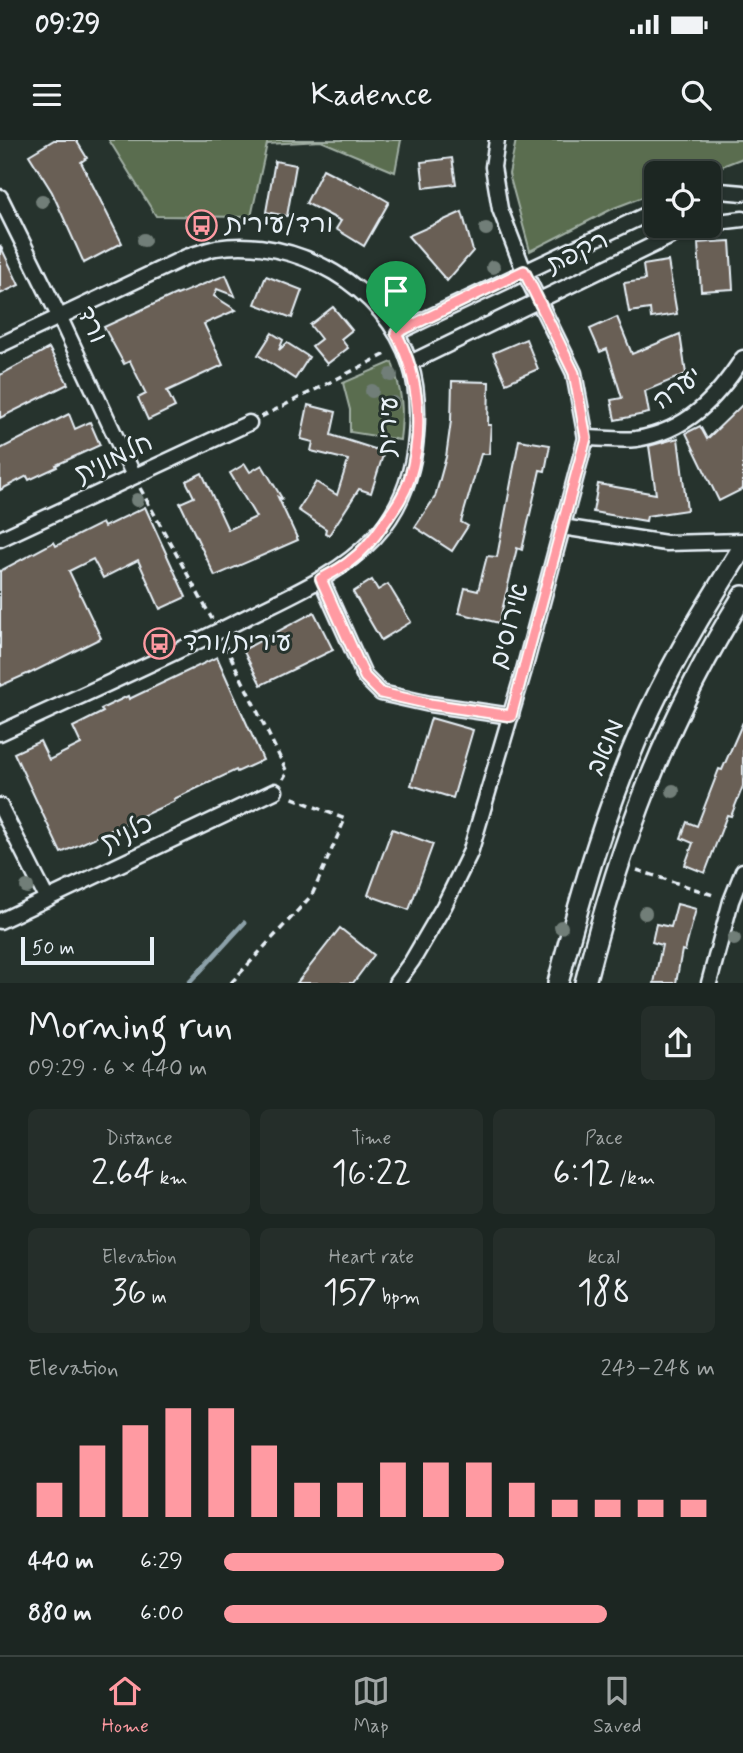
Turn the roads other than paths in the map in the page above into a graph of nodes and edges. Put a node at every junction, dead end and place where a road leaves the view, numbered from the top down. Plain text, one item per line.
1 (496, 140) edge
2 (721, 191) edge
3 (743, 193) edge
4 (0, 197) edge
5 (644, 216) edge
6 (743, 219) edge
7 (721, 222) edge
8 (667, 238) edge
9 (524, 271) junction
10 (538, 300) junction
11 (60, 318) junction
12 (400, 339) junction
13 (0, 345) edge
14 (743, 358) edge
15 (410, 363) junction
16 (249, 423) road end
17 (586, 438) junction
18 (134, 477) junction
19 (562, 527) junction
20 (0, 539) edge
21 (743, 541) edge
22 (743, 547) edge
23 (321, 579) junction
24 (743, 596) edge
25 (511, 716) junction
26 (0, 733) edge
27 (275, 790) road end
28 (0, 806) edge
29 (743, 871) edge
30 (47, 899) junction
31 (0, 922) edge
32 (396, 983) edge
33 (558, 983) edge
34 (585, 983) edge
35 (709, 983) edge

1 - 9 street, אירוסים
2 - 3 street
4 - 11 street, ורד
5 - 9 street, רקפת
6 - 7 street
8 - 10 street, רקפת
9 - 10 street, אירוסים
9 - 12 street, רקפת
10 - 15 street, רקפת
10 - 17 street, אירוסים
11 - 12 street, עירית
11 - 13 street, עירית
11 - 18 street, ורד
12 - 15 street, עירית
14 - 17 street, יערה
15 - 23 street, עירית
16 - 18 street, חלמונית
17 - 19 street, אירוסים
18 - 20 street, חלמונית
19 - 21 street
19 - 25 street, אירוסים
22 - 33 main road, מואב
23 - 25 street
23 - 26 street, עירית
24 - 34 main road, מואב
25 - 32 street, אירוסים
27 - 30 street, כלנית
28 - 30 street
29 - 35 street
30 - 31 street, כלנית

